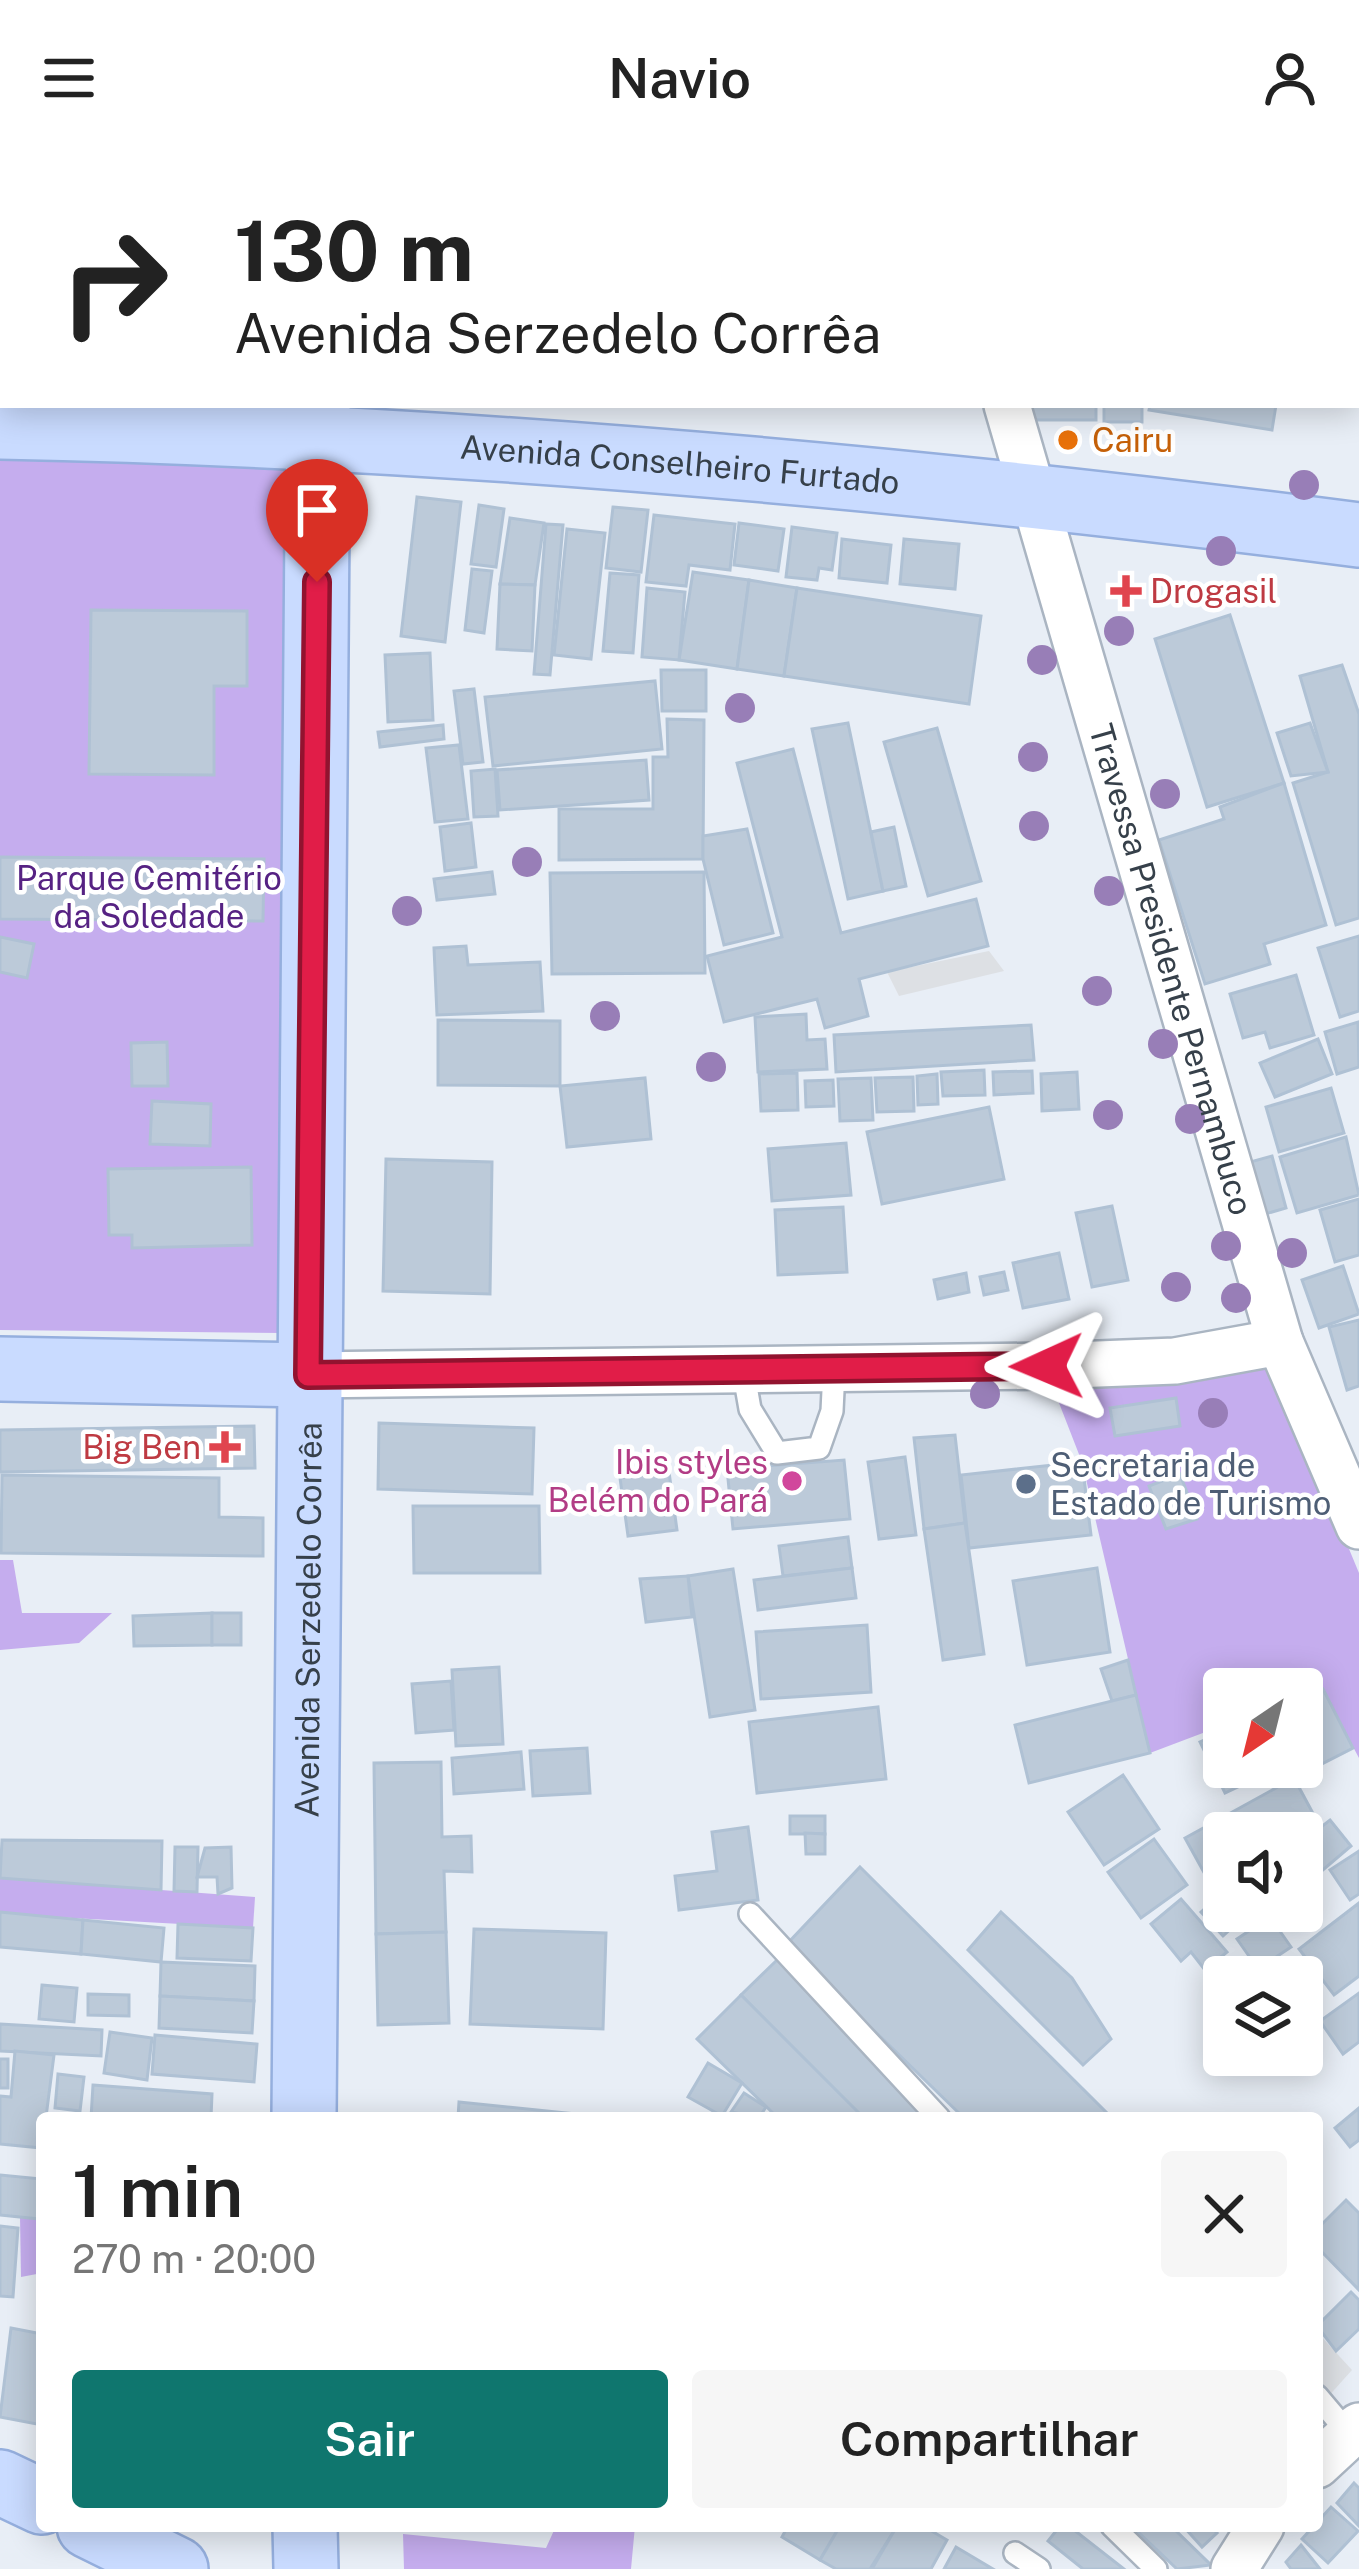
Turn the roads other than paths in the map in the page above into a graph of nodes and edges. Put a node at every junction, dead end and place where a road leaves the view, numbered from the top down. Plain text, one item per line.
1 (1008, 408) edge
2 (319, 420) edge
3 (0, 427) edge
4 (1031, 493) junction
5 (1359, 535) edge
6 (1280, 1342) junction
7 (0, 1369) edge
8 (743, 1370) junction
9 (834, 1370) junction
10 (308, 1375) junction
11 (1359, 1526) edge
12 (750, 1914) dead end
13 (304, 2112) edge
14 (933, 2112) edge
15 (1323, 2407) edge
16 (1342, 2442) edge
17 (0, 2482) edge
18 (36, 2500) edge
19 (101, 2532) edge
20 (305, 2532) edge
21 (1118, 2532) edge
22 (1257, 2532) edge
23 (1015, 2553) dead end
24 (176, 2569) edge
25 (306, 2569) edge
26 (1039, 2569) edge
27 (1156, 2569) edge
28 (1234, 2569) edge

1 - 4 street, Travessa Presidente Pernambuco
2 - 3 main road, Avenida Conselheiro Furtado
2 - 4 main road, Avenida Conselheiro Furtado
2 - 10 main road, Avenida Serzedelo Corrêa
4 - 5 main road, Avenida Conselheiro Furtado
4 - 6 street, Travessa Presidente Pernambuco
6 - 9 street
6 - 11 street, Travessa Presidente Pernambuco
7 - 10 main road
8 - 9 street
8 - 9 lane
8 - 10 street
10 - 13 main road, Avenida Serzedelo Corrêa
12 - 14 lane
15 - 16 lane
17 - 18 main road
19 - 24 main road
20 - 25 main road
21 - 27 lane
22 - 28 street
23 - 26 lane

